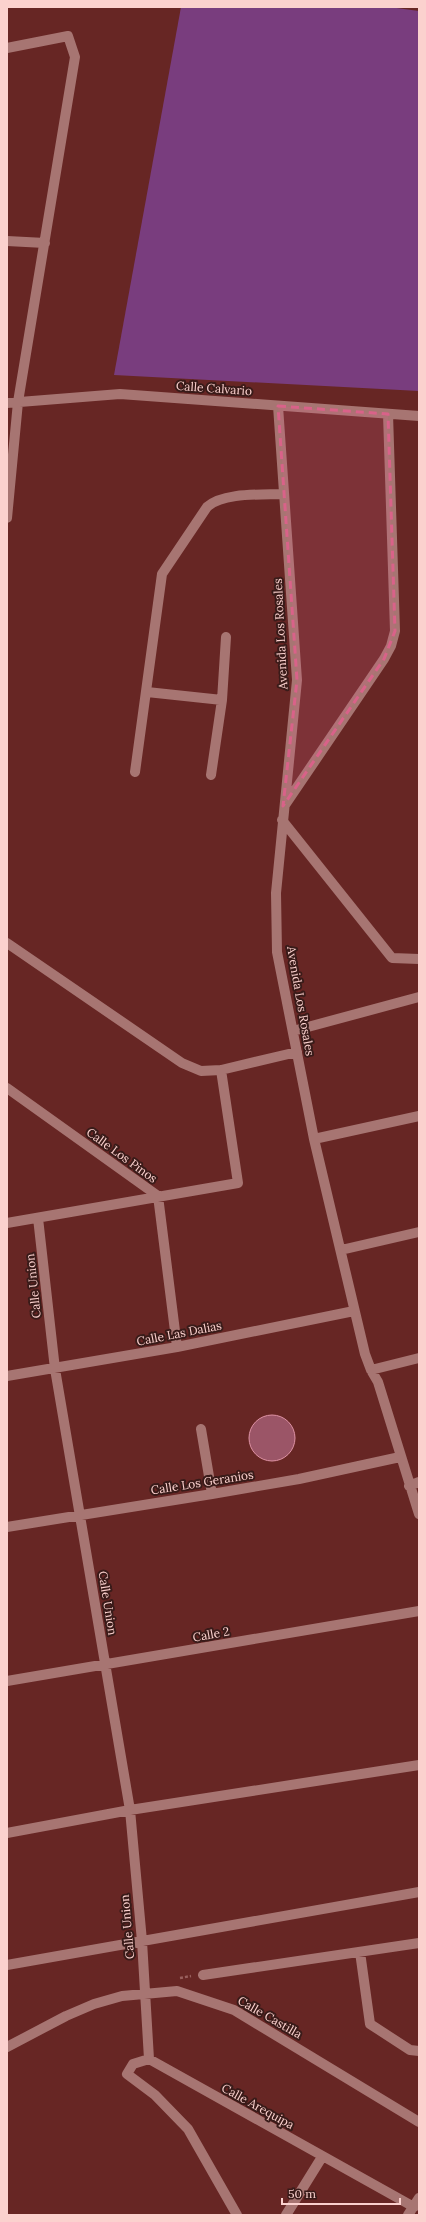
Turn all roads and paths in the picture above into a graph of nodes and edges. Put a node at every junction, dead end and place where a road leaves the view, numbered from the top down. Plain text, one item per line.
1 (7, 48) edge
2 (7, 241) edge
3 (45, 243) junction
4 (18, 402) junction
5 (7, 403) edge
6 (278, 406) junction
7 (388, 414) junction
8 (419, 416) edge
9 (284, 494) junction
10 (7, 518) edge
11 (226, 637) dead end
12 (147, 692) junction
13 (222, 700) junction
14 (135, 772) dead end
15 (211, 775) dead end
16 (284, 806) junction
17 (282, 820) junction
18 (7, 942) edge
19 (419, 959) edge
20 (419, 998) edge
21 (293, 1031) junction
22 (297, 1052) junction
23 (221, 1070) junction
24 (7, 1088) edge
25 (419, 1116) edge
26 (314, 1139) junction
27 (158, 1196) junction
28 (38, 1218) junction
29 (7, 1223) edge
30 (419, 1232) edge
31 (341, 1250) junction
32 (354, 1312) junction
33 (177, 1347) junction
34 (419, 1358) edge
35 (56, 1369) junction
36 (371, 1370) junction
37 (7, 1376) edge
38 (201, 1429) dead end
39 (400, 1457) junction
40 (414, 1484) edge
41 (212, 1494) junction
42 (80, 1514) junction
43 (419, 1514) edge
44 (7, 1527) edge
45 (419, 1611) edge
46 (104, 1665) junction
47 (7, 1681) edge
48 (419, 1765) edge
49 (130, 1810) junction
50 (7, 1833) edge
51 (419, 1892) edge
52 (142, 1941) junction
53 (419, 1943) edge
54 (360, 1952) junction
55 (7, 1965) edge
56 (203, 1975) dead end
57 (145, 1993) junction
58 (7, 2047) edge
59 (419, 2051) edge
60 (149, 2059) junction
61 (419, 2122) edge
62 (322, 2157) junction
63 (414, 2207) edge
64 (237, 2215) edge
65 (286, 2215) edge

1 - 3 street
2 - 3 street
3 - 4 street
4 - 5 street, Calle Calvario
4 - 6 street, Calle Calvario
4 - 10 street
6 - 7 street, Calle Calvario
6 - 9 street, Avenida Los Rosales
7 - 8 street, Calle Calvario
7 - 16 street
9 - 12 street
9 - 16 street, Avenida Los Rosales
11 - 13 street
12 - 13 street
12 - 14 street
13 - 15 street
16 - 17 street, Avenida Los Rosales
17 - 19 street
17 - 21 street, Avenida Los Rosales
18 - 23 street
20 - 21 street
21 - 22 street, Avenida Los Rosales
22 - 23 street
22 - 26 street, Avenida Los Rosales
23 - 27 street
24 - 27 street, Calle Los Pinos
25 - 26 street
26 - 31 street, Avenida Los Rosales
27 - 28 street
27 - 33 street, Calle Los Pinos
28 - 29 street
28 - 35 street, Calle Union
30 - 31 street
31 - 32 street, Avenida Los Rosales
32 - 33 street, Calle Las Dalias
32 - 36 street, Avenida Los Rosales
33 - 35 street, Calle Las Dalias
34 - 36 street
35 - 37 street, Calle Las Dalias
35 - 42 street, Calle Union
36 - 39 street, Avenida Los Rosales
38 - 41 street
39 - 40 street, Avenida Los Rosales
39 - 41 street, Calle Los Geranios
40 - 43 street, Avenida Los Rosales
41 - 42 street, Calle Los Geranios
42 - 44 street, Calle Los Geranios
42 - 46 street, Calle Union
45 - 46 street, Calle 2
46 - 47 street, Calle 2
46 - 49 street, Calle Union
48 - 49 street
49 - 50 street
49 - 52 street, Calle Union
51 - 52 street
52 - 55 street
52 - 57 street, Calle Union
53 - 54 street
54 - 56 street
54 - 59 street
57 - 58 street, Calle Castilla
57 - 60 street
57 - 61 street, Calle Castilla
60 - 62 street, Calle Arequipa
60 - 64 street
62 - 63 street, Calle Arequipa
62 - 65 street

